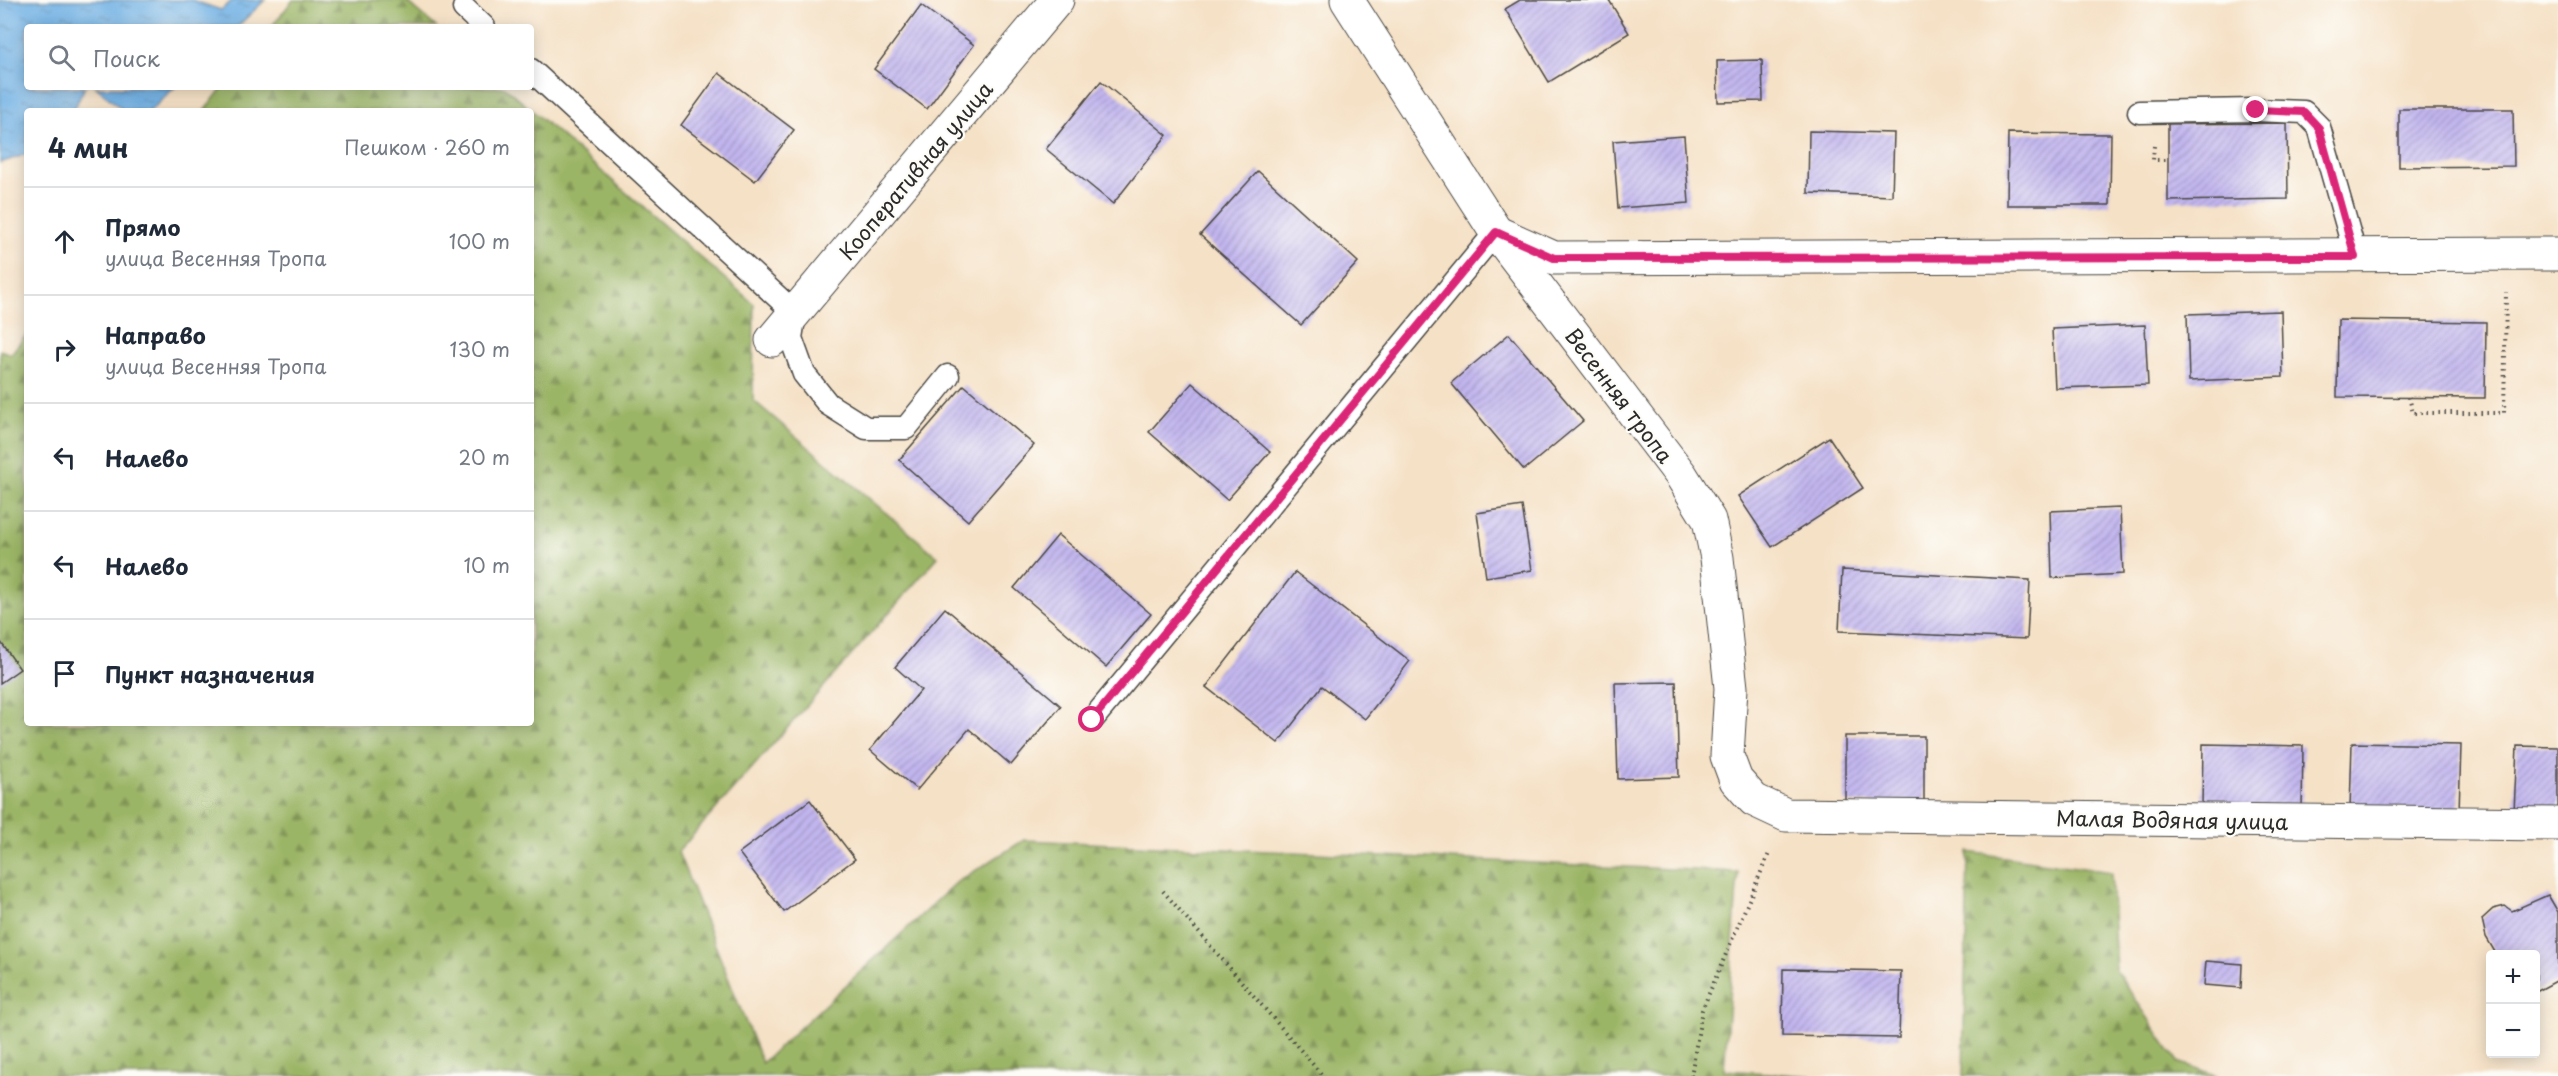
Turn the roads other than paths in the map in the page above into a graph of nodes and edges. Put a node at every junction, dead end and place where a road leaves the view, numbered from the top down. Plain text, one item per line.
1 (1057, 0) edge
2 (1347, 0) edge
3 (464, 8) dead end
4 (481, 24) edge
5 (534, 73) edge
6 (2139, 112) dead end
7 (1496, 232) junction
8 (2558, 254) edge
9 (2355, 257) junction
10 (795, 313) junction
11 (772, 340) dead end
12 (948, 376) dead end
13 (1092, 720) dead end
14 (1786, 814) joint
15 (2558, 824) edge

1 - 10 street, Кооперативная улица
2 - 7 street, Весенняя тропа
3 - 4 lane
5 - 10 lane
6 - 9 lane
7 - 9 street
7 - 13 lane
7 - 14 street, Весенняя тропа
8 - 9 street
10 - 11 street, Кооперативная улица
10 - 12 lane
14 - 15 street, Малая Водяная улица

